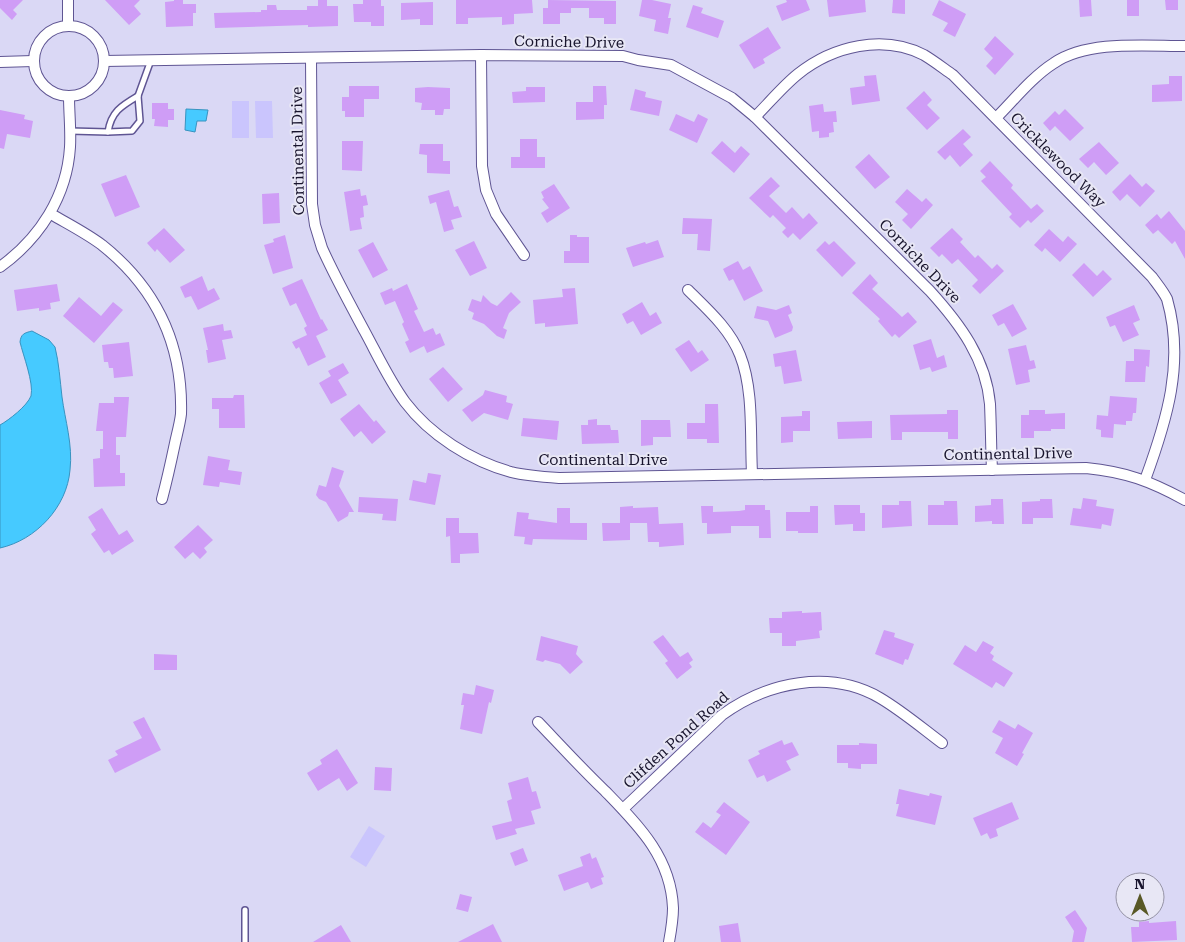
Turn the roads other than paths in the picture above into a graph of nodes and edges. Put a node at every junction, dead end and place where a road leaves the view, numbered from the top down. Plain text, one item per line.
1 (68, 0) edge
2 (68, 26) junction
3 (1185, 46) edge
4 (481, 56) junction
5 (311, 58) junction
6 (151, 60) junction
7 (33, 61) junction
8 (104, 61) junction
9 (0, 62) edge
10 (69, 96) junction
11 (138, 96) junction
12 (755, 117) junction
13 (996, 118) junction
14 (70, 131) junction
15 (108, 132) junction
16 (51, 214) junction
17 (524, 255) dead end
18 (0, 267) edge
19 (688, 290) dead end
20 (992, 470) junction
21 (752, 474) junction
22 (1145, 480) junction
23 (162, 499) dead end
24 (1185, 500) edge
25 (538, 722) dead end
26 (942, 743) dead end
27 (623, 809) junction
28 (245, 910) dead end
29 (244, 942) edge
30 (669, 942) edge

1 - 2 street
2 - 7 street
2 - 8 street
3 - 13 street
4 - 5 street, Corniche Drive
4 - 12 street, Corniche Drive
4 - 17 street
5 - 6 street, Corniche Drive
5 - 21 street, Continental Drive
6 - 8 street, Corniche Drive
6 - 11 lane
7 - 9 street
7 - 10 street
8 - 10 street
10 - 14 street
11 - 15 lane
11 - 15 lane
12 - 13 street, Cricklewood Way
12 - 20 street, Corniche Drive
13 - 22 street, Cricklewood Way
14 - 15 lane
14 - 16 street
16 - 18 street
16 - 23 street
19 - 21 street
20 - 21 street, Continental Drive
20 - 22 street, Continental Drive
22 - 24 street, Continental Drive
25 - 27 street
26 - 27 street, Clifden Pond Road
27 - 30 street
28 - 29 lane

